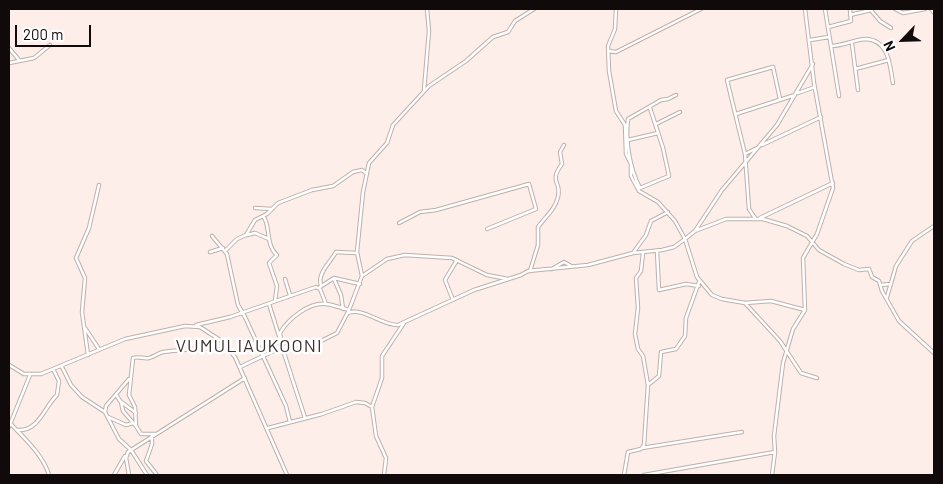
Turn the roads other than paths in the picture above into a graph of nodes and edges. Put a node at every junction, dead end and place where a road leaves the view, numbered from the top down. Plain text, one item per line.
1 (428, 9) edge
2 (534, 9) edge
3 (616, 9) edge
4 (701, 9) edge
5 (805, 9) edge
6 (825, 9) edge
7 (850, 9) edge
8 (871, 9) edge
9 (895, 9) edge
10 (908, 9) edge
11 (925, 9) edge
12 (931, 9) edge
13 (910, 13) junction
14 (934, 14) edge
15 (850, 15) junction
16 (828, 27) junction
17 (891, 28) dead end
18 (829, 37) junction
19 (810, 40) junction
20 (852, 44) junction
21 (50, 45) dead end
22 (830, 46) junction
23 (9, 48) edge
24 (608, 51) junction
25 (889, 60) junction
26 (20, 61) junction
27 (9, 63) edge
28 (813, 64) junction
29 (855, 69) junction
30 (893, 83) dead end
31 (815, 87) junction
32 (858, 90) dead end
33 (424, 91) junction
34 (797, 94) junction
35 (676, 95) dead end
36 (839, 96) dead end
37 (780, 99) junction
38 (650, 108) junction
39 (680, 112) dead end
40 (736, 114) junction
41 (821, 117) junction
42 (656, 124) junction
43 (658, 133) junction
44 (628, 140) junction
45 (564, 145) dead end
46 (760, 146) junction
47 (745, 154) junction
48 (746, 161) junction
49 (367, 174) junction
50 (833, 183) junction
51 (99, 185) dead end
52 (646, 186) junction
53 (639, 189) junction
54 (646, 196) junction
55 (255, 208) dead end
56 (272, 209) junction
57 (668, 212) junction
58 (263, 216) junction
59 (758, 218) junction
60 (399, 223) dead end
61 (934, 226) edge
62 (487, 228) dead end
63 (695, 231) junction
64 (212, 236) dead end
65 (244, 236) junction
66 (269, 239) junction
67 (685, 239) junction
68 (813, 241) junction
69 (224, 249) junction
70 (657, 251) junction
71 (210, 252) dead end
72 (643, 253) junction
73 (357, 254) junction
74 (633, 254) junction
75 (457, 260) junction
76 (571, 266) junction
77 (552, 269) junction
78 (530, 271) junction
79 (362, 276) junction
80 (334, 278) junction
81 (285, 279) dead end
82 (510, 279) junction
83 (699, 282) junction
84 (360, 284) junction
85 (891, 284) junction
86 (880, 285) junction
87 (698, 286) junction
88 (320, 287) junction
89 (290, 295) junction
90 (886, 298) junction
91 (453, 300) junction
92 (274, 302) junction
93 (745, 303) junction
94 (269, 304) junction
95 (326, 304) junction
96 (343, 309) junction
97 (805, 310) junction
98 (349, 312) junction
99 (242, 313) junction
100 (405, 323) junction
101 (196, 325) junction
102 (84, 327) junction
103 (282, 347) junction
104 (228, 348) junction
105 (277, 349) junction
106 (99, 350) junction
107 (786, 352) junction
108 (934, 353) edge
109 (88, 355) junction
110 (262, 356) junction
111 (9, 365) edge
112 (62, 367) junction
113 (240, 367) junction
114 (54, 371) junction
115 (30, 375) junction
116 (130, 378) junction
117 (245, 378) junction
118 (818, 378) dead end
119 (648, 385) junction
120 (117, 396) junction
121 (121, 402) junction
122 (372, 408) junction
123 (104, 412) junction
124 (136, 414) junction
125 (108, 417) junction
126 (305, 418) junction
127 (10, 422) edge
128 (290, 422) junction
129 (133, 423) junction
130 (136, 426) junction
131 (9, 427) edge
132 (267, 428) junction
133 (17, 430) junction
134 (742, 432) dead end
135 (154, 435) junction
136 (641, 449) junction
137 (131, 450) junction
138 (776, 452) junction
139 (126, 455) junction
140 (49, 475) edge
141 (114, 475) edge
142 (129, 475) edge
143 (147, 475) edge
144 (158, 475) edge
145 (288, 475) edge
146 (384, 475) edge
147 (624, 475) edge
148 (643, 475) edge
149 (772, 475) edge

1 - 33 street
2 - 33 street
3 - 24 street
4 - 24 street
5 - 19 street
6 - 16 street
7 - 15 street
8 - 15 street
8 - 17 street
9 - 13 street
10 - 13 street
11 - 13 street
12 - 14 street
15 - 16 street
16 - 18 street
18 - 19 street
18 - 22 street
19 - 28 street
20 - 22 street
20 - 25 street
20 - 29 street
21 - 26 street
22 - 36 street
23 - 26 street
24 - 53 street
25 - 29 street
25 - 30 street
26 - 27 street
28 - 31 street
28 - 34 street
29 - 32 street
31 - 34 street
31 - 41 street
33 - 49 street
34 - 37 street
34 - 46 street
35 - 38 street
37 - 40 street
37 - 40 street
38 - 42 street
38 - 44 street
39 - 42 street
40 - 47 street
41 - 46 street
41 - 50 street
42 - 43 street
43 - 44 street
43 - 52 street
44 - 53 street
45 - 78 street
46 - 47 street
46 - 48 street
47 - 48 street
48 - 59 street
48 - 63 street
49 - 56 street
49 - 73 street
50 - 59 street
50 - 68 street
51 - 102 street
52 - 53 street
52 - 54 street
53 - 54 street
54 - 57 street
55 - 56 street
56 - 58 street
57 - 67 street
57 - 74 street
58 - 65 street
58 - 66 street
59 - 63 street
59 - 68 street
60 - 62 street
61 - 85 street
63 - 67 street
64 - 69 street
65 - 66 street
65 - 69 street
66 - 92 street
67 - 70 street
67 - 83 street
68 - 86 street
68 - 97 street
69 - 71 street
69 - 99 street
70 - 72 street
70 - 87 street
72 - 74 street
72 - 119 street
73 - 79 street
73 - 88 street
74 - 76 street
75 - 79 street
75 - 82 street
75 - 91 street
76 - 77 street
76 - 77 street
77 - 78 street
78 - 82 street
79 - 84 street
80 - 84 street
80 - 88 street
80 - 96 street
81 - 89 street
82 - 91 street
83 - 87 street
83 - 93 street
84 - 98 street
85 - 86 street
85 - 90 street
86 - 90 street
87 - 119 street
88 - 89 street
88 - 95 street
89 - 92 street
90 - 108 street
91 - 100 street
92 - 94 street
93 - 97 street
93 - 107 street
94 - 99 street
94 - 105 street
95 - 96 street
95 - 103 street
96 - 98 street
97 - 107 street
98 - 100 street
98 - 103 street
99 - 101 street
99 - 110 street
100 - 122 street
101 - 104 street
101 - 106 street
102 - 106 street
102 - 109 street
103 - 105 street
103 - 126 street
104 - 113 street
104 - 116 street
105 - 110 street
106 - 109 street
107 - 118 street
107 - 138 street
109 - 112 street
110 - 113 street
110 - 128 street
111 - 115 street
112 - 114 street
112 - 123 street
113 - 117 street
114 - 115 street
114 - 133 street
115 - 127 street
116 - 120 street
116 - 124 street
117 - 132 street
117 - 135 street
119 - 136 street
120 - 121 street
120 - 123 street
121 - 124 street
121 - 129 street
122 - 126 street
122 - 146 street
123 - 125 street
124 - 130 street
125 - 129 street
125 - 137 street
126 - 128 street
127 - 131 street
127 - 133 street
128 - 132 street
129 - 130 street
130 - 135 street
132 - 145 street
133 - 140 street
134 - 136 street
135 - 137 street
135 - 144 street
136 - 147 street
137 - 139 street
137 - 143 street
138 - 148 street
138 - 149 street
139 - 141 street
139 - 142 street

